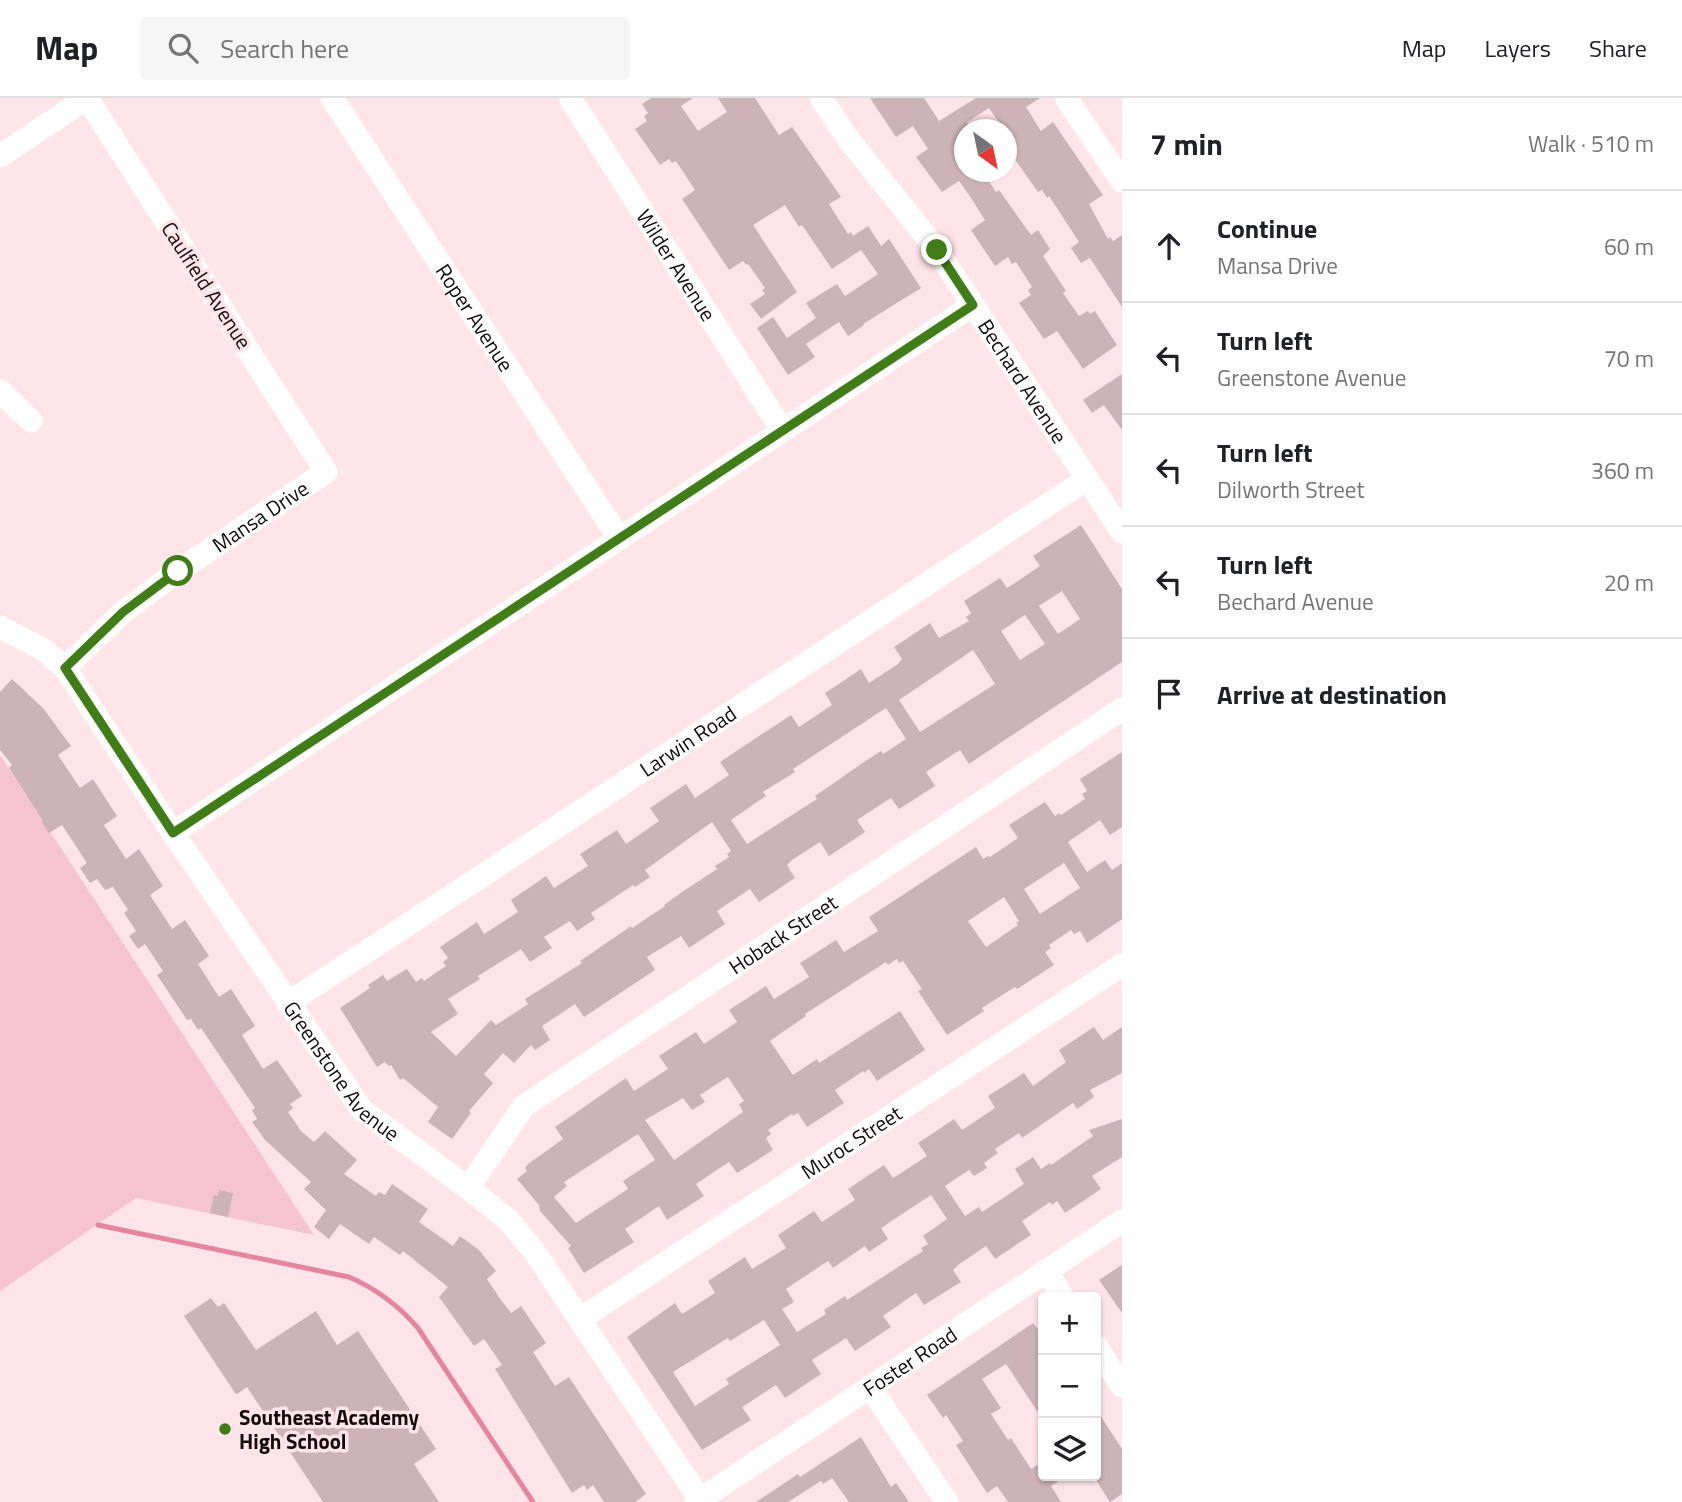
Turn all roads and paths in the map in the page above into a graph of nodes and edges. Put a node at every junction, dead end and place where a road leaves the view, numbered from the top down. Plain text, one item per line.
1 (87, 98) edge
2 (332, 98) edge
3 (570, 98) edge
4 (821, 98) edge
5 (1066, 98) edge
6 (0, 156) edge
7 (1122, 181) edge
8 (973, 305) junction
9 (0, 391) edge
10 (30, 421) dead end
11 (782, 430) junction
12 (326, 472) joint
13 (1087, 479) junction
14 (1122, 532) edge
15 (619, 538) junction
16 (0, 627) edge
17 (65, 668) junction
18 (1122, 709) edge
19 (173, 833) junction
20 (1122, 965) edge
21 (288, 1003) junction
22 (468, 1188) junction
23 (1122, 1221) edge
24 (1046, 1271) junction
25 (1060, 1292) edge
26 (580, 1319) junction
27 (1101, 1354) edge
28 (1122, 1386) edge
29 (870, 1387) junction
30 (700, 1501) edge
31 (947, 1502) edge

1 - 6 street
1 - 12 street, Caulfield Avenue
2 - 15 street, Roper Avenue
3 - 11 street, Wilder Avenue
4 - 8 street, Bechard Avenue
5 - 7 street
8 - 11 street
8 - 13 street, Bechard Avenue
9 - 10 street
11 - 15 street
12 - 17 street, Mansa Drive
13 - 14 street, Bechard Avenue
13 - 21 street, Larwin Road
15 - 19 street
16 - 17 street, Greenstone Avenue
17 - 19 street, Greenstone Avenue
18 - 22 street, Hoback Street
19 - 21 street, Greenstone Avenue
20 - 26 street, Muroc Street
21 - 22 street, Greenstone Avenue
22 - 26 street, Greenstone Avenue
23 - 24 street, Foster Road
24 - 25 street
24 - 29 street, Foster Road
26 - 30 street, Greenstone Avenue
27 - 28 street
29 - 30 street, Foster Road
29 - 31 street

